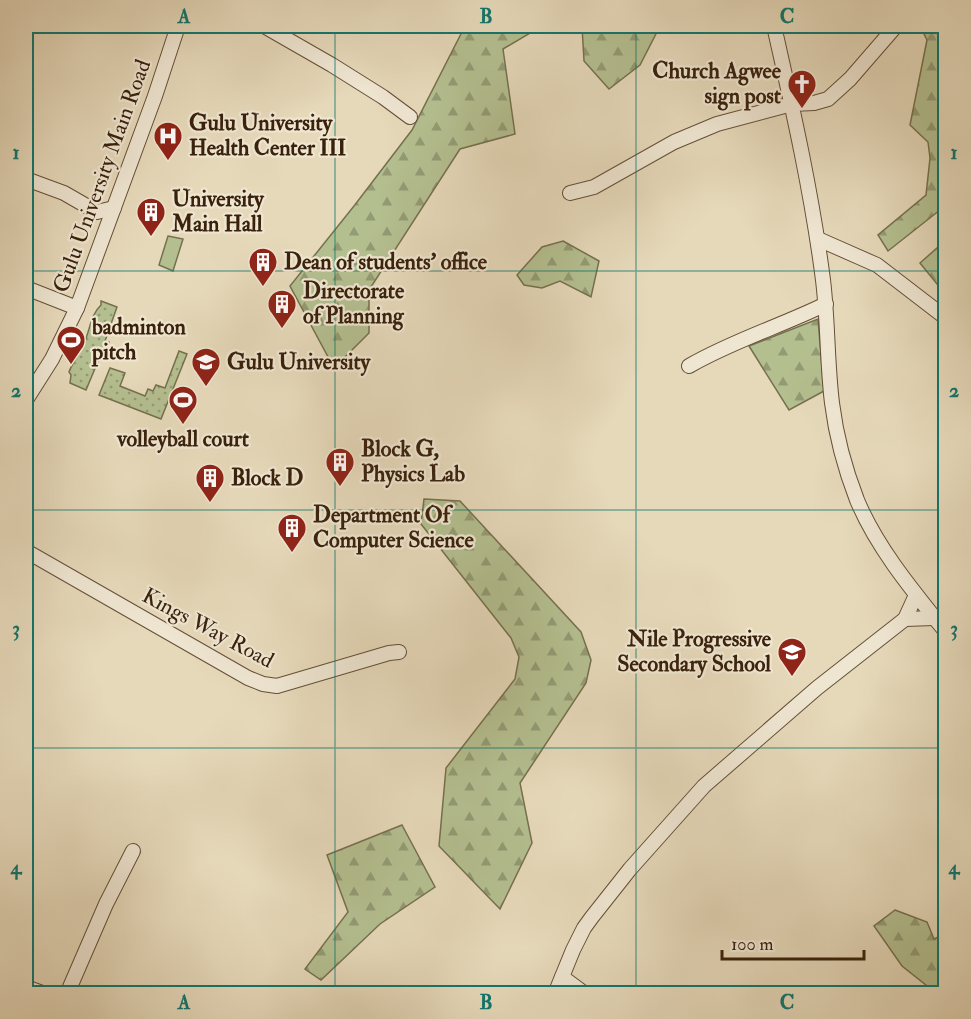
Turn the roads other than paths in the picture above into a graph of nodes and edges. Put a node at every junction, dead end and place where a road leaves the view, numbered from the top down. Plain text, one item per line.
1 (178, 26) edge
2 (264, 26) edge
3 (774, 26) edge
4 (896, 26) edge
5 (792, 104) junction
6 (410, 117) dead end
7 (26, 179) edge
8 (570, 193) dead end
9 (114, 208) junction
10 (818, 239) junction
11 (26, 288) edge
12 (826, 304) junction
13 (76, 308) junction
14 (945, 318) edge
15 (689, 366) dead end
16 (26, 400) edge
17 (26, 551) edge
18 (916, 595) junction
19 (934, 618) junction
20 (905, 619) junction
21 (945, 632) edge
22 (399, 652) dead end
23 (133, 851) dead end
24 (562, 977) junction
25 (26, 987) edge
26 (45, 993) edge
27 (67, 993) edge
28 (555, 993) edge
29 (585, 993) edge

1 - 9 street, Gulu University Main Road
2 - 6 street
3 - 5 street
4 - 5 street
5 - 8 street
5 - 10 street
7 - 9 street
9 - 13 street, Gulu University Main Road
10 - 12 street
10 - 14 street
11 - 13 street
12 - 15 street
12 - 18 street
13 - 16 street, Gulu University Main Road
17 - 22 street, Kings Way Road
18 - 19 street
18 - 20 street
19 - 20 street
19 - 21 street
20 - 24 street
23 - 27 street
24 - 28 street
24 - 29 street
25 - 26 street

